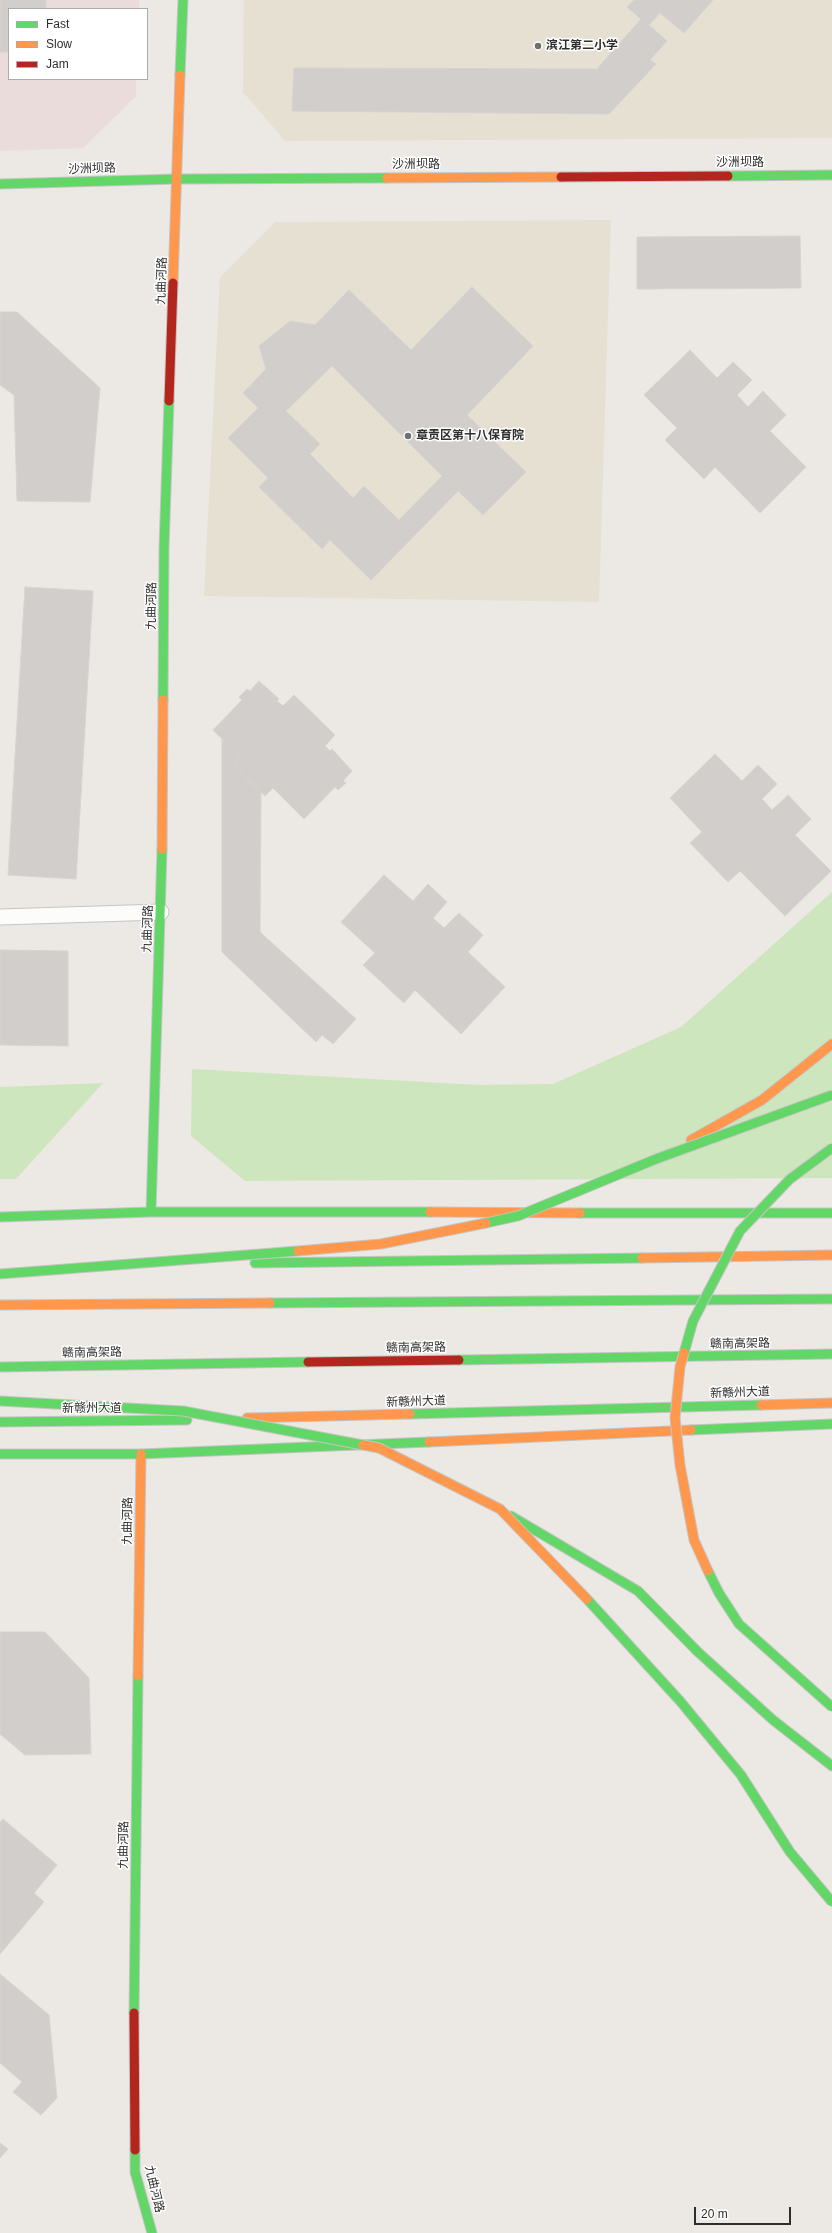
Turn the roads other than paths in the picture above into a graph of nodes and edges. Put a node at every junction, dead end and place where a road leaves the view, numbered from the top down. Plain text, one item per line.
1 (183, 0) edge
2 (832, 175) edge
3 (177, 179) junction
4 (0, 184) edge
5 (161, 912) junction
6 (0, 917) edge
7 (832, 1044) edge
8 (832, 1096) edge
9 (832, 1148) edge
10 (656, 1159) junction
11 (151, 1212) junction
12 (832, 1213) edge
13 (0, 1217) edge
14 (832, 1255) edge
15 (0, 1267) edge
16 (0, 1274) edge
17 (832, 1299) edge
18 (0, 1305) edge
19 (832, 1354) edge
20 (0, 1367) edge
21 (0, 1401) edge
22 (832, 1403) edge
23 (0, 1422) edge
24 (832, 1424) edge
25 (0, 1454) edge
26 (141, 1454) junction
27 (500, 1509) junction
28 (832, 1707) edge
29 (832, 1766) edge
30 (832, 1902) edge
31 (152, 2233) edge

1 - 3 main road, 九曲河路
2 - 3 main road, 沙洲坝路
3 - 4 main road, 沙洲坝路
3 - 5 main road, 九曲河路
5 - 6 lane
5 - 11 main road, 九曲河路
7 - 10 main road, bridge
8 - 10 main road, bridge
9 - 28 main road, bridge
10 - 16 main road, bridge
11 - 12 main road
11 - 13 main road
14 - 15 main road
17 - 18 main road
19 - 20 main road, 赣南高架路
21 - 27 main road, bridge
22 - 23 main road, 新赣州大道
24 - 26 main road
25 - 26 main road
26 - 31 main road, 九曲河路
27 - 29 main road, bridge
27 - 30 main road, bridge

